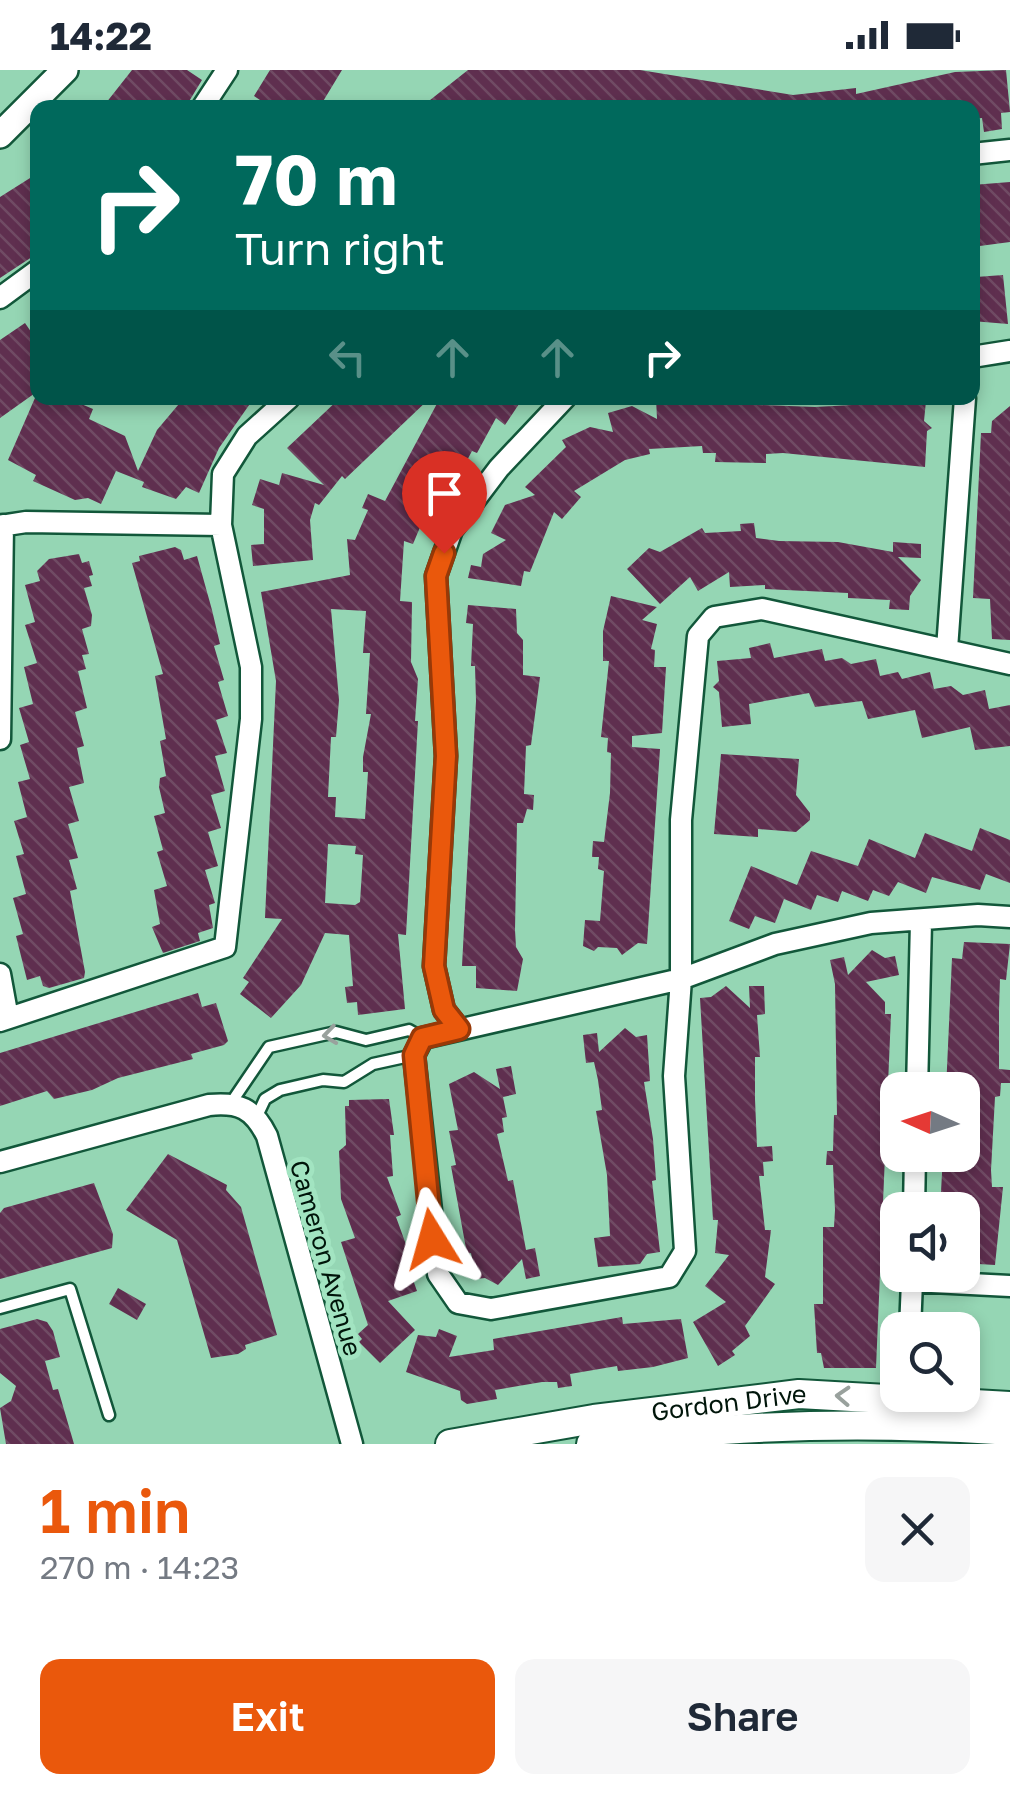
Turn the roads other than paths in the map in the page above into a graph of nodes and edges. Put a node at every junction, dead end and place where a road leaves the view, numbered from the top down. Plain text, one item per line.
1 (64, 70) edge
2 (228, 70) edge
3 (34, 100) edge
4 (207, 100) edge
5 (30, 105) edge
6 (0, 135) edge
7 (1010, 150) edge
8 (980, 153) edge
9 (30, 276) edge
10 (0, 298) edge
11 (1010, 351) edge
12 (980, 355) edge
13 (281, 405) edge
14 (558, 405) edge
15 (965, 405) edge
16 (2, 525) edge
17 (221, 525) junction
18 (947, 649) junction
19 (1010, 664) edge
20 (0, 739) edge
21 (1010, 917) edge
22 (921, 922) junction
23 (0, 974) edge
24 (681, 978) junction
25 (4, 1019) edge
26 (459, 1029) junction
27 (418, 1046) junction
28 (917, 1072) edge
29 (231, 1102) junction
30 (256, 1116) junction
31 (0, 1162) edge
32 (980, 1284) edge
33 (1010, 1286) edge
34 (0, 1308) edge
35 (880, 1403) edge
36 (980, 1406) edge
37 (1010, 1406) edge
38 (880, 1411) edge
39 (932, 1412) edge
40 (109, 1415) dead end
41 (1010, 1430) edge
42 (352, 1444) edge
43 (450, 1444) edge
44 (591, 1444) edge

1 - 3 street
2 - 4 street
5 - 6 street
7 - 8 street
9 - 10 street
11 - 12 street
13 - 17 street
14 - 26 street
15 - 18 street
16 - 17 street
16 - 20 street
17 - 25 street
18 - 19 street
18 - 24 street
21 - 22 street
22 - 24 street
22 - 28 street
23 - 25 street
24 - 26 street
24 - 27 street
26 - 27 street
27 -> 29 lane
27 - 30 lane
29 - 30 street
29 - 31 street
30 - 42 street, Cameron Avenue
32 - 33 street
34 - 40 lane
35 -> 43 main road, Gordon Drive
36 - 37 main road, Gordon Drive
38 - 44 main road, Gordon Drive
39 - 41 main road, Gordon Drive

